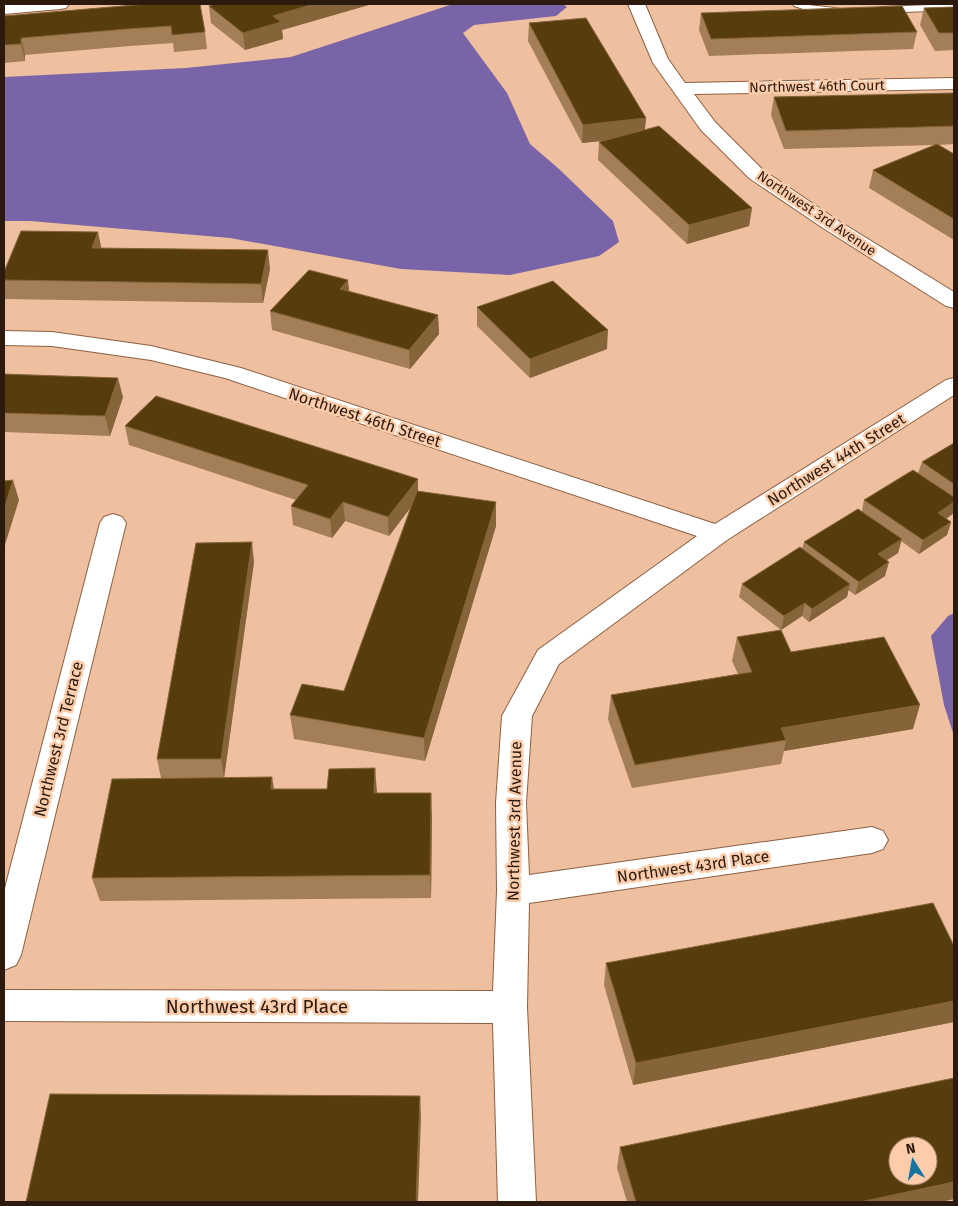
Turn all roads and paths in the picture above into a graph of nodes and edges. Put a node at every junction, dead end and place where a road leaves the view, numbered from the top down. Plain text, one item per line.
1 (60, 4) edge
2 (637, 4) edge
3 (798, 4) edge
4 (954, 7) edge
5 (4, 9) edge
6 (870, 10) edge
7 (850, 11) edge
8 (954, 83) edge
9 (680, 89) junction
10 (954, 301) edge
11 (4, 338) edge
12 (954, 385) edge
13 (113, 523) dead end
14 (718, 534) junction
15 (872, 840) dead end
16 (513, 892) junction
17 (4, 955) edge
18 (4, 1005) edge
19 (510, 1007) junction
20 (517, 1202) edge

1 - 5 street
2 - 9 street, Northwest 3rd Avenue
3 - 7 lane
4 - 6 lane
8 - 9 street, Northwest 46th Court
9 - 10 street, Northwest 3rd Avenue
11 - 14 street, Northwest 46th Street
12 - 14 street, Northwest 44th Street
13 - 17 street, Northwest 3rd Terrace
14 - 16 street, Northwest 3rd Avenue
15 - 16 street, Northwest 43rd Place
16 - 19 street, Northwest 3rd Avenue
18 - 19 street, Northwest 43rd Place
19 - 20 street, Northwest 3rd Avenue

